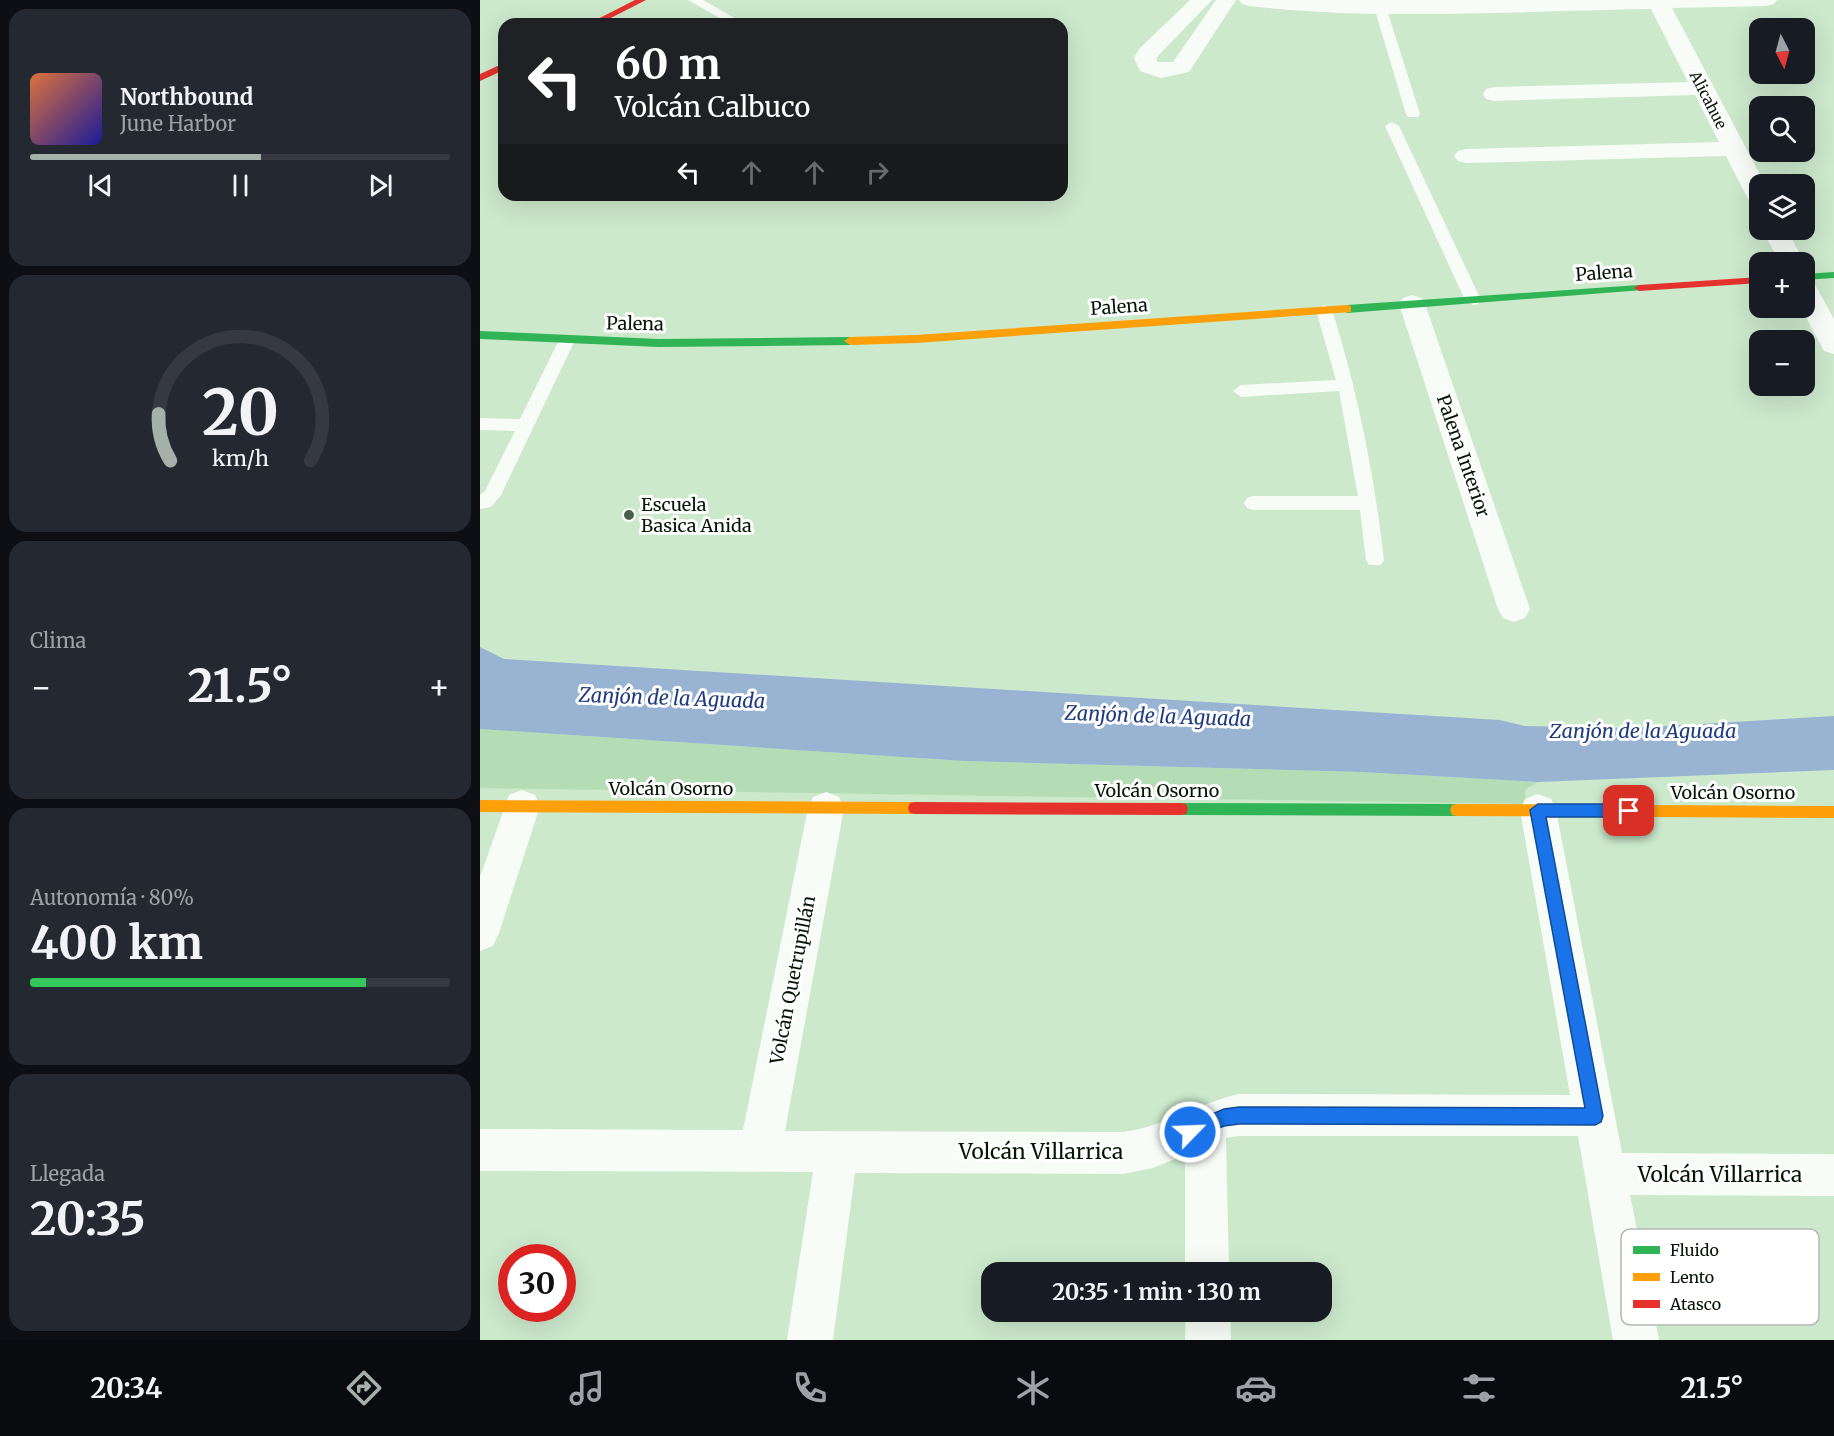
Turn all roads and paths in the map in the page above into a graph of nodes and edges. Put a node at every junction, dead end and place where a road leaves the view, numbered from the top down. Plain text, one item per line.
1 (642, 0) edge
2 (694, 0) edge
3 (1202, 0) edge
4 (1226, 0) edge
5 (1249, 0) edge
6 (1767, 0) edge
7 (1658, 1) edge
8 (1285, 2) edge
9 (1380, 7) junction
10 (604, 18) edge
11 (728, 18) edge
12 (498, 69) edge
13 (480, 78) edge
14 (1702, 88) junction
15 (1494, 94) dead end
16 (1413, 114) dead end
17 (1392, 126) dead end
18 (1734, 149) junction
19 (1466, 156) dead end
20 (1749, 178) edge
21 (1834, 275) edge
22 (1815, 276) edge
23 (1749, 281) edge
24 (1473, 300) junction
25 (1412, 304) junction
26 (1815, 308) edge
27 (1324, 310) junction
28 (480, 335) edge
29 (567, 340) junction
30 (1834, 345) edge
31 (1347, 385) junction
32 (1241, 391) dead end
33 (480, 424) edge
34 (524, 425) junction
35 (480, 502) edge
36 (1253, 503) dead end
37 (1369, 503) junction
38 (1374, 560) dead end
39 (1514, 609) dead end
40 (480, 806) edge
41 (522, 806) junction
42 (826, 808) junction
43 (1538, 810) junction
44 (1834, 812) edge
45 (480, 933) edge
46 (1595, 1116) junction
47 (1205, 1125) junction
48 (480, 1150) edge
49 (837, 1151) junction
50 (760, 1152) junction
51 (1605, 1174) junction
52 (1834, 1176) edge
53 (1621, 1260) edge
54 (1207, 1262) edge
55 (1208, 1322) edge
56 (1633, 1325) edge
57 (810, 1340) edge
58 (1208, 1340) edge
59 (1636, 1340) edge

1 - 10 street
2 - 11 lane
3 - 4 street
5 - 8 street
6 - 7 street
7 - 9 street
7 - 14 street, Alicahue
8 - 9 street
9 - 16 lane
12 - 13 street
14 - 15 street
14 - 18 street, Alicahue
17 - 24 lane
18 - 19 street
18 - 20 street, Alicahue
21 - 22 street
23 - 24 street, Palena
24 - 25 street, Palena
25 - 27 street, Palena
25 - 39 street, Palena Interior
26 - 30 street
27 - 29 street, Palena
27 - 31 lane
28 - 29 street, Palena
29 - 34 lane
31 - 32 lane
31 - 37 lane
33 - 34 lane
34 - 35 lane
36 - 37 lane
37 - 38 lane
40 - 41 street, Volcán Osorno
41 - 42 street, Volcán Osorno
41 - 45 street
42 - 43 street, Volcán Osorno
42 - 50 street, Volcán Quetrupillán
43 - 44 street, Volcán Osorno
43 - 46 street
46 - 47 street, Volcán Villarrica
46 - 51 street
47 - 49 street, Volcán Villarrica
47 - 54 street
48 - 50 street, Volcán Villarrica
49 - 50 street, Volcán Villarrica
49 - 57 street
51 - 52 street, Volcán Villarrica
51 - 53 street
55 - 58 street
56 - 59 street

